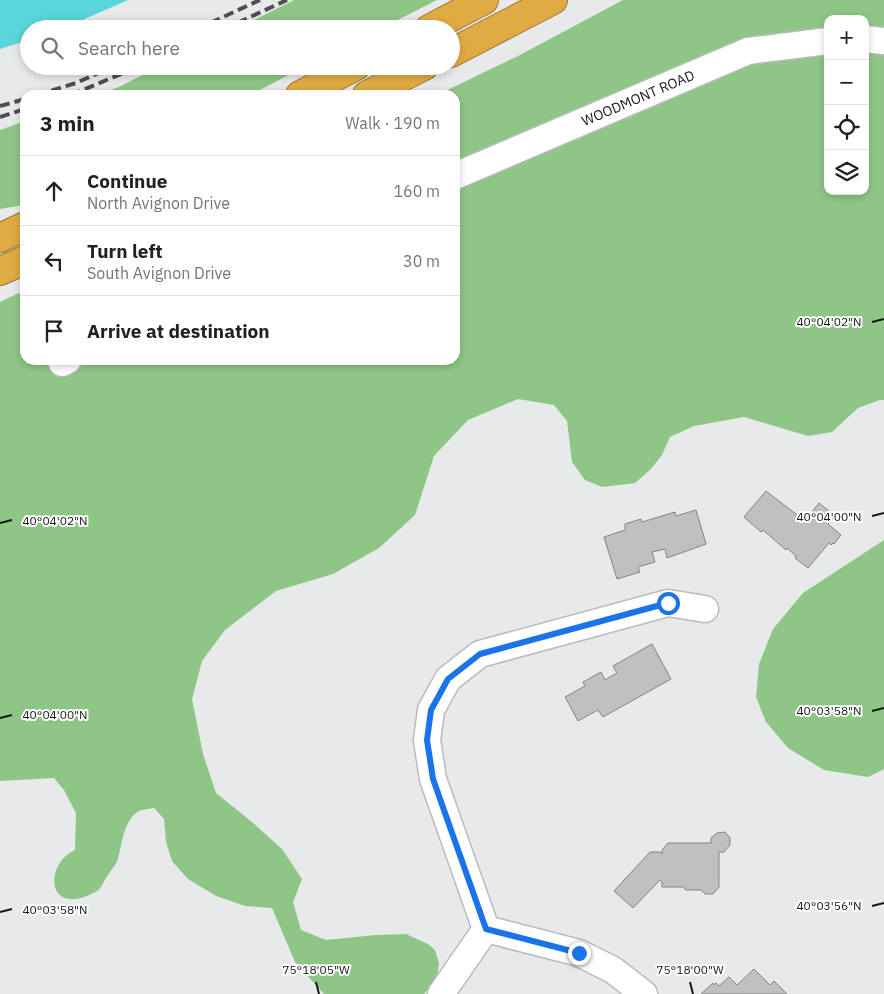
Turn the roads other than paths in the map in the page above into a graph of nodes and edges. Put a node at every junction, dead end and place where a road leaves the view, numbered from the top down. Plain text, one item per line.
1 (484, 0) edge
2 (554, 0) edge
3 (446, 20) edge
4 (869, 39) edge
5 (884, 41) edge
6 (824, 42) edge
7 (460, 47) edge
8 (339, 75) edge
9 (406, 75) edge
10 (310, 90) edge
11 (377, 90) edge
12 (460, 174) edge
13 (20, 228) edge
14 (0, 238) edge
15 (20, 262) edge
16 (0, 271) edge
17 (705, 609) dead end
18 (486, 929) junction
19 (441, 994) edge
20 (644, 994) edge

1 - 3 highway
2 - 7 highway
4 - 5 street
6 - 12 street, WOODMONT ROAD
8 - 10 highway
9 - 11 highway
13 - 14 highway
15 - 16 highway
17 - 18 street
18 - 19 street
18 - 20 street

